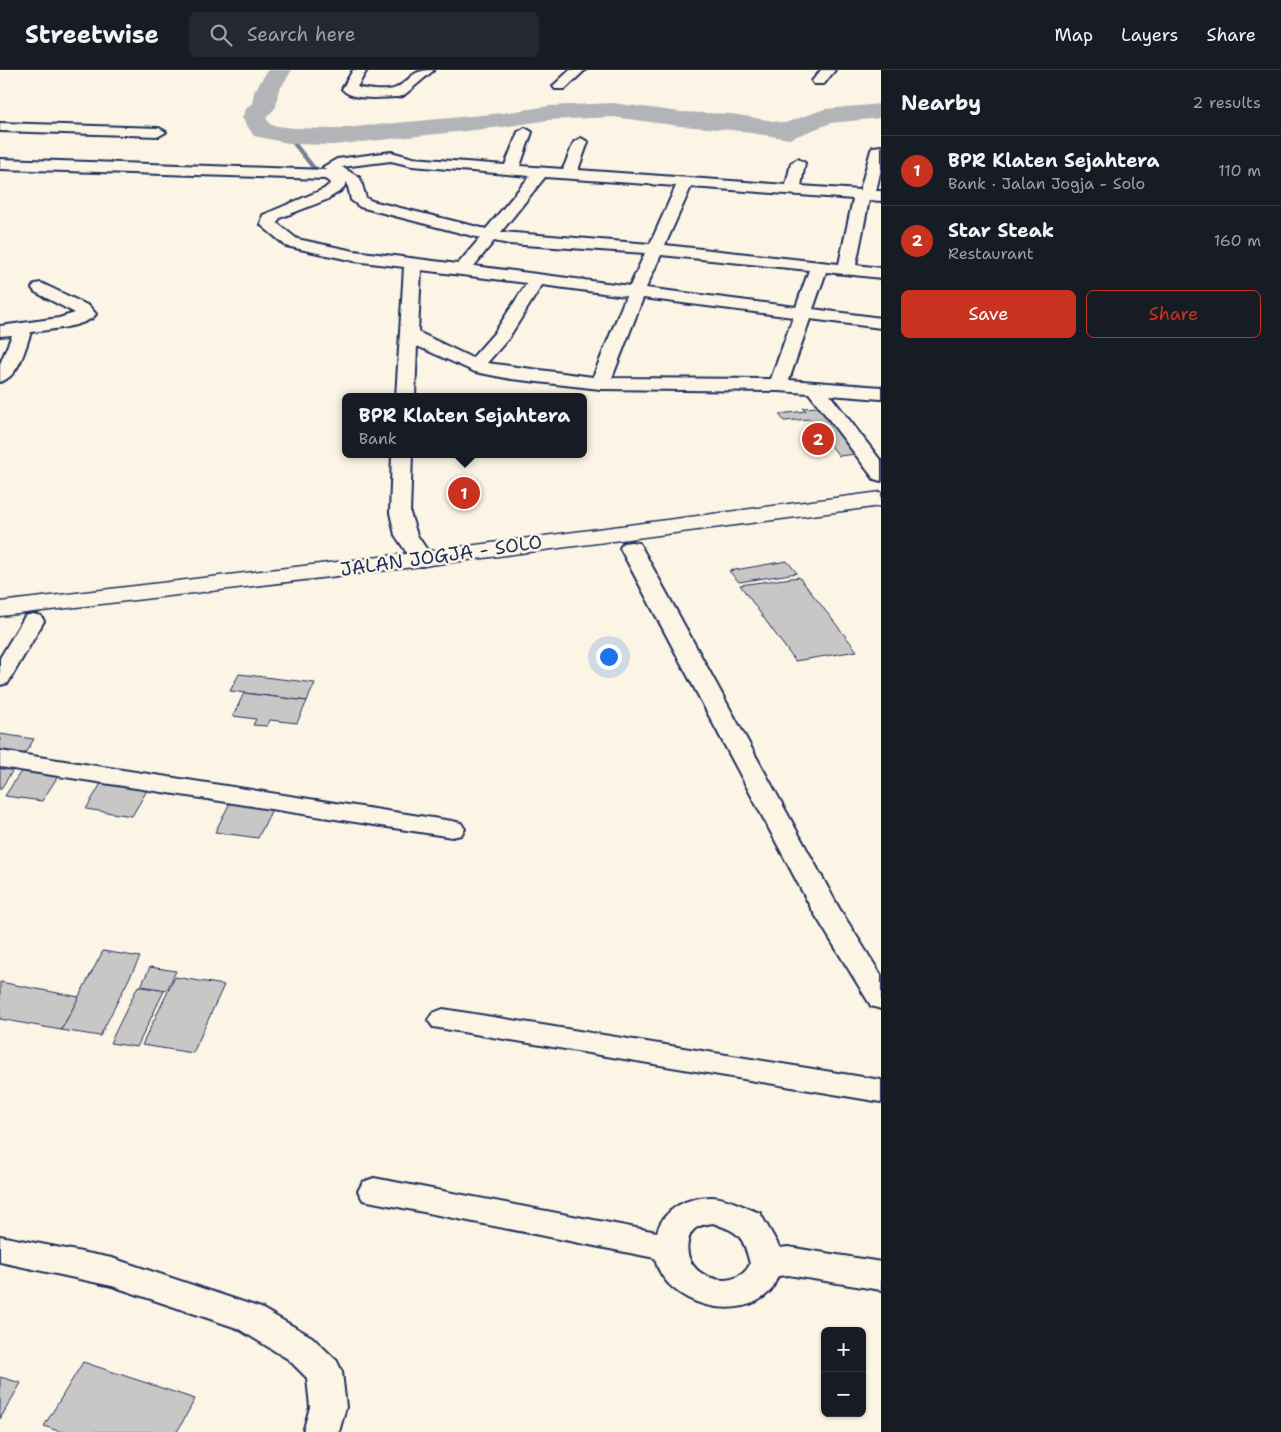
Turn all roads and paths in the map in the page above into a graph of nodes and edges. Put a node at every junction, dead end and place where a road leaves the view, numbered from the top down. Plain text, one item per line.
1 (360, 70) edge
2 (427, 70) edge
3 (578, 70) edge
4 (560, 86) dead end
5 (0, 127) edge
6 (159, 132) dead end
7 (525, 132) dead end
8 (581, 142) dead end
9 (878, 150) dead end
10 (798, 163) dead end
11 (0, 164) edge
12 (511, 170) junction
13 (542, 171) junction
14 (569, 173) junction
15 (333, 174) junction
16 (686, 181) junction
17 (793, 189) junction
18 (870, 195) edge
19 (489, 235) junction
20 (654, 250) junction
21 (413, 264) junction
22 (819, 267) junction
23 (462, 270) junction
24 (846, 270) junction
25 (881, 273) edge
26 (537, 280) junction
27 (41, 288) dead end
28 (637, 290) junction
29 (803, 313) junction
30 (881, 323) edge
31 (23, 330) junction
32 (0, 331) edge
33 (409, 336) junction
34 (475, 365) junction
35 (0, 376) edge
36 (600, 383) junction
37 (778, 386) junction
38 (816, 389) junction
39 (406, 393) edge
40 (881, 393) edge
41 (402, 458) edge
42 (881, 475) edge
43 (881, 499) edge
44 (881, 516) edge
45 (631, 548) junction
46 (422, 559) junction
47 (0, 609) edge
48 (33, 621) junction
49 (0, 625) edge
50 (0, 678) edge
51 (0, 759) edge
52 (452, 829) dead end
53 (881, 999) edge
54 (443, 1020) dead end
55 (881, 1091) edge
56 (374, 1191) dead end
57 (670, 1248) junction
58 (0, 1249) edge
59 (767, 1264) junction
60 (881, 1276) edge
61 (321, 1432) edge

1 - 2 street
3 - 4 street
5 - 6 street
7 - 12 street
8 - 14 street
9 - 18 street
10 - 17 street
11 - 15 street
12 - 13 street
12 - 15 street
13 - 14 street
13 - 19 street
14 - 16 street
15 - 19 street
15 - 21 street
16 - 17 street
16 - 20 street
17 - 18 street
18 - 24 street
19 - 20 street
19 - 23 street
20 - 22 street
20 - 28 street
21 - 23 street
21 - 33 street
22 - 24 street
22 - 29 street
23 - 26 street
24 - 25 street
26 - 28 street
26 - 34 street
27 - 31 street
28 - 29 street
28 - 36 street
29 - 30 street
29 - 37 street
31 - 32 street
31 - 35 street
33 - 34 street
33 - 39 street
34 - 36 street
36 - 37 street
37 - 38 street
38 - 40 street
38 - 42 street
41 - 46 street
43 - 46 highway, JALAN JOGJA - SOLO
44 - 45 highway, JALAN JOGJA - SOLO
45 - 48 highway, JALAN JOGJA - SOLO
45 - 53 street
46 - 47 highway, JALAN JOGJA - SOLO
48 - 49 highway, JALAN JOGJA - SOLO
48 - 50 street
51 - 52 street
54 - 55 street
56 - 57 street
57 - 59 street
57 - 59 street
58 - 61 street
59 - 60 street

